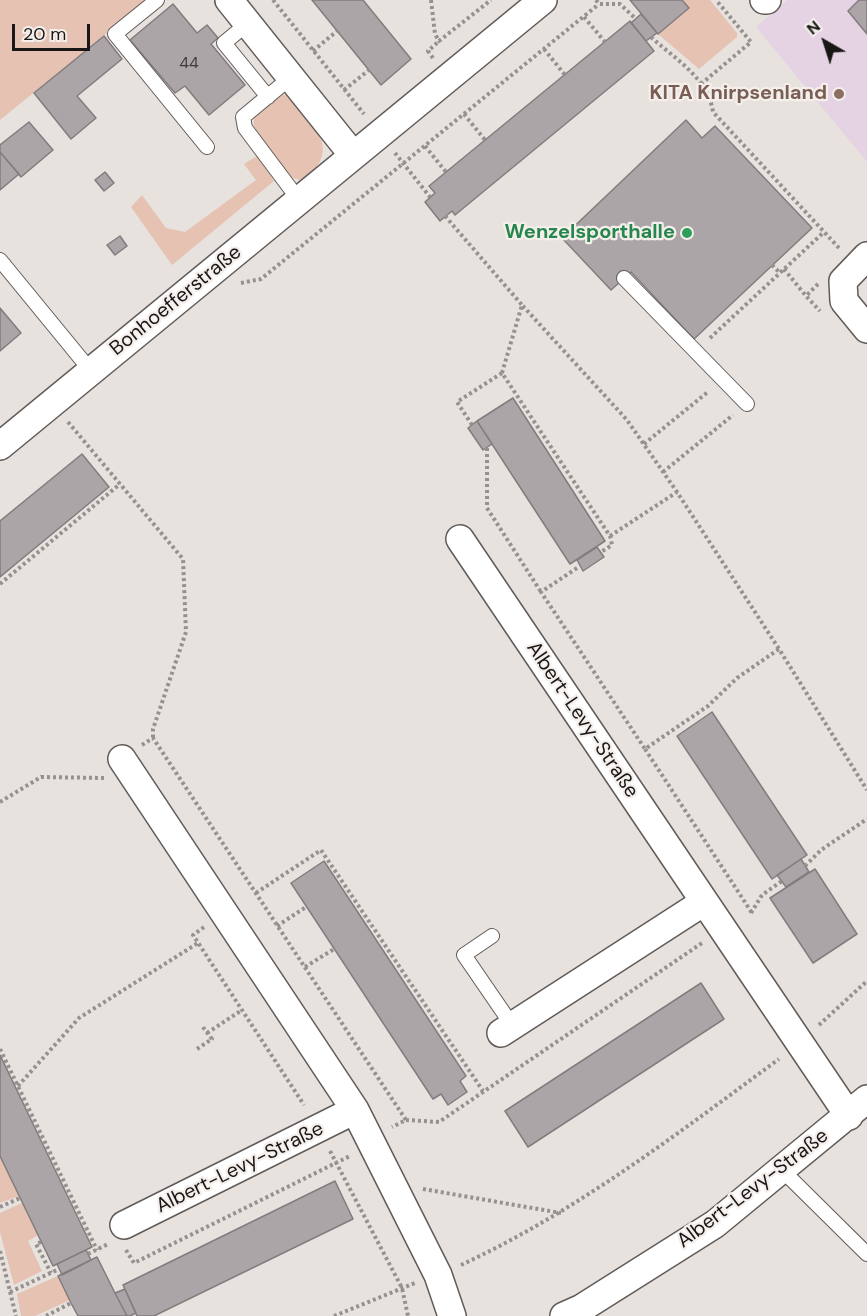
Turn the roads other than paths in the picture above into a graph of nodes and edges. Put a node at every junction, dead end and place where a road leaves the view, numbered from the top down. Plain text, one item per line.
1 (157, 0) edge
2 (229, 0) edge
3 (543, 0) edge
4 (247, 24) junction
5 (290, 78) junction
6 (268, 97) junction
7 (207, 147) dead end
8 (353, 155) junction
9 (299, 200) junction
10 (867, 256) edge
11 (0, 260) edge
12 (624, 278) dead end
13 (867, 329) edge
14 (92, 370) junction
15 (747, 404) road end
16 (0, 446) edge
17 (460, 539) dead end
18 (128, 769) road end
19 (704, 902) junction
20 (492, 936) dead end
21 (506, 1029) joint
22 (858, 1108) edge
23 (355, 1110) junction
24 (782, 1170) junction
25 (120, 1238) road end
26 (867, 1254) edge
27 (452, 1316) edge
28 (564, 1316) edge

1 - 7 lane
2 - 4 street
3 - 8 street, Bonhoefferstraße
4 - 5 street
4 - 6 lane
5 - 6 lane
5 - 8 street
6 - 9 lane
8 - 9 street, Bonhoefferstraße
9 - 14 street, Bonhoefferstraße
10 - 13 street
11 - 14 lane
12 - 15 lane
14 - 16 street, Bonhoefferstraße
17 - 19 street, Albert-Levy-Straße
18 - 23 street
19 - 21 street
19 - 22 street, Albert-Levy-Straße
20 - 21 lane
22 - 24 street, Albert-Levy-Straße
23 - 25 street, Albert-Levy-Straße
23 - 27 street
24 - 26 lane
24 - 28 street, Albert-Levy-Straße

